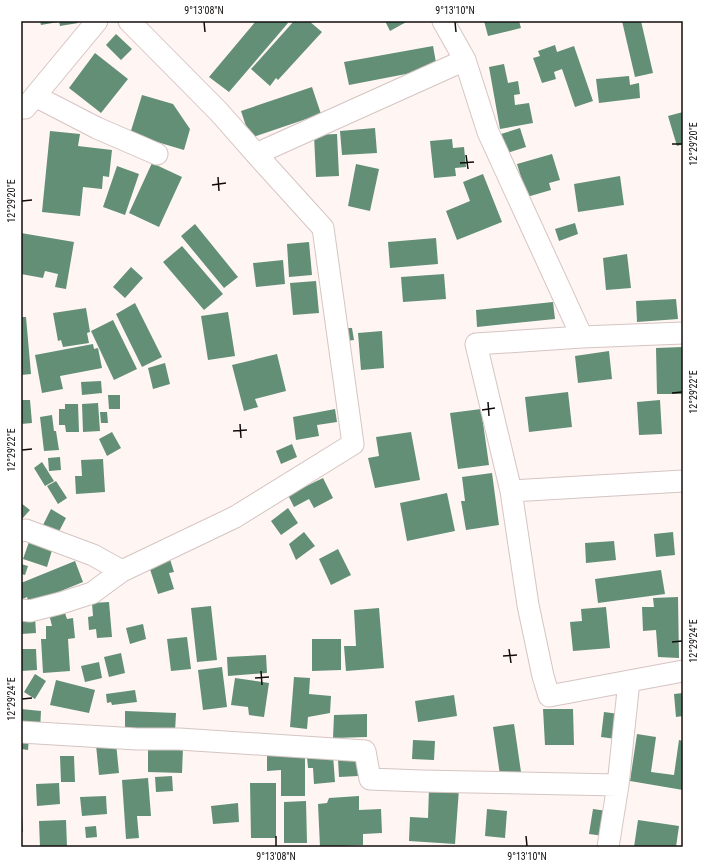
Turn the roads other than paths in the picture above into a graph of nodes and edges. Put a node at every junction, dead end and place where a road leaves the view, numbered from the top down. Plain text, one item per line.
1 (97, 21) edge
2 (129, 21) edge
3 (443, 21) edge
4 (466, 60) junction
5 (28, 102) edge
6 (157, 154) dead end
7 (256, 154) junction
8 (683, 333) edge
9 (582, 337) junction
10 (683, 481) edge
11 (511, 491) junction
12 (21, 531) edge
13 (122, 571) junction
14 (21, 610) edge
15 (683, 671) edge
16 (629, 681) junction
17 (21, 732) edge
18 (618, 785) junction
19 (608, 847) edge

1 - 5 street
2 - 7 street
3 - 4 street
4 - 7 street
4 - 9 street
5 - 6 street
7 - 13 street
8 - 9 street
9 - 11 street
10 - 11 street
11 - 16 street
12 - 13 street
13 - 14 street
15 - 16 street
16 - 18 street
17 - 18 street
18 - 19 street

